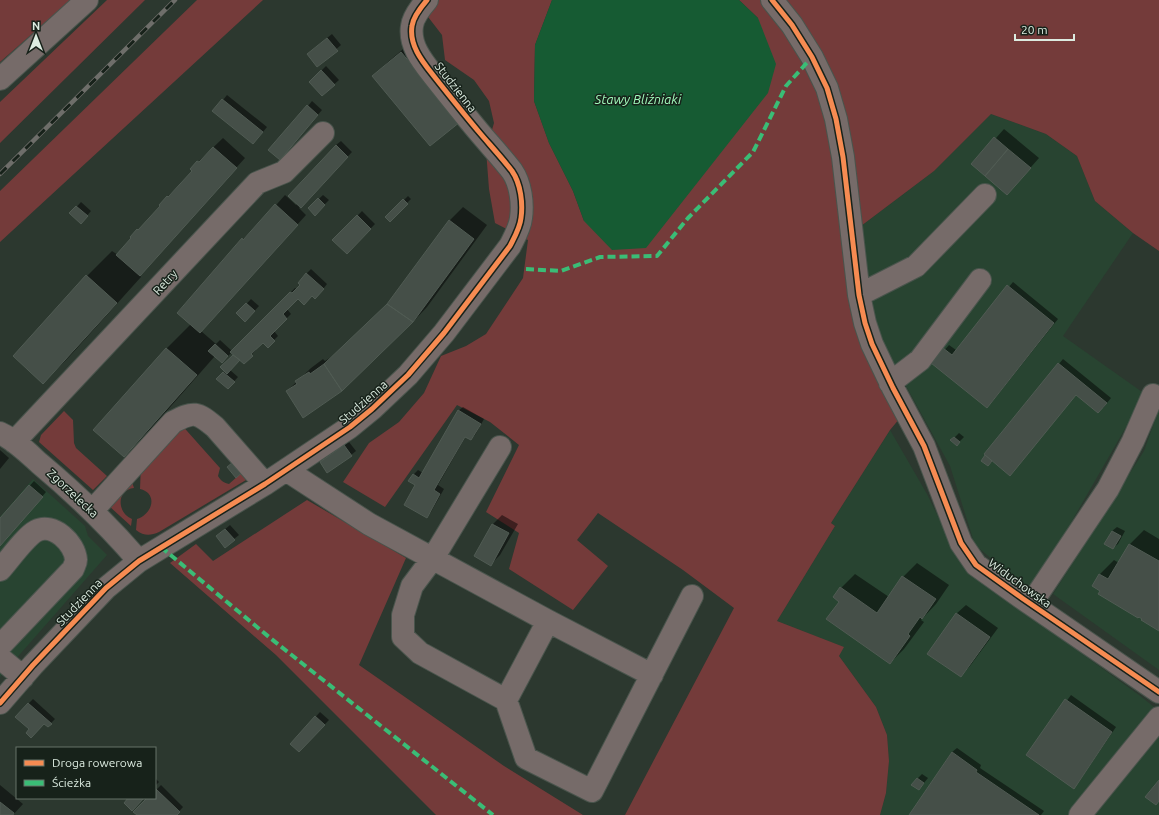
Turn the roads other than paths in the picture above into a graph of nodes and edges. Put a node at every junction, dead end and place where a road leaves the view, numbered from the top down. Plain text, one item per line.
1 (87, 0) edge
2 (427, 0) edge
3 (772, 0) edge
4 (0, 79) edge
5 (323, 133) dead end
6 (985, 195) dead end
7 (980, 280) dead end
8 (859, 295) junction
9 (890, 383) junction
10 (1152, 394) dead end
11 (7, 437) edge
12 (500, 448) dead end
13 (286, 470) junction
14 (265, 484) junction
15 (92, 511) junction
16 (433, 558) junction
17 (139, 561) junction
18 (0, 570) edge
19 (692, 596) dead end
20 (1031, 604) junction
21 (548, 622) junction
22 (0, 646) edge
23 (0, 658) edge
24 (652, 675) junction
25 (22, 677) junction
26 (1159, 692) edge
27 (506, 700) junction
28 (0, 703) edge
29 (1159, 718) edge
30 (1080, 815) edge

1 - 4 street
2 - 13 street, Studzienna
3 - 8 street, Widuchowska
5 - 11 street, Retry
6 - 8 street
7 - 9 street
8 - 9 street, Widuchowska
9 - 20 street, Widuchowska
10 - 20 street, Widuchowska
11 - 15 street, Zgorzelecka
12 - 16 street
13 - 14 street, Studzienna
13 - 16 street
14 - 15 street
14 - 17 street, Studzienna
15 - 17 street, Zgorzelecka
16 - 21 street
16 - 27 street
17 - 25 street, Studzienna
18 - 22 street
19 - 24 street
20 - 26 street, Widuchowska
21 - 24 street
21 - 27 street
23 - 25 street
24 - 27 street
25 - 28 street, Studzienna
29 - 30 street

